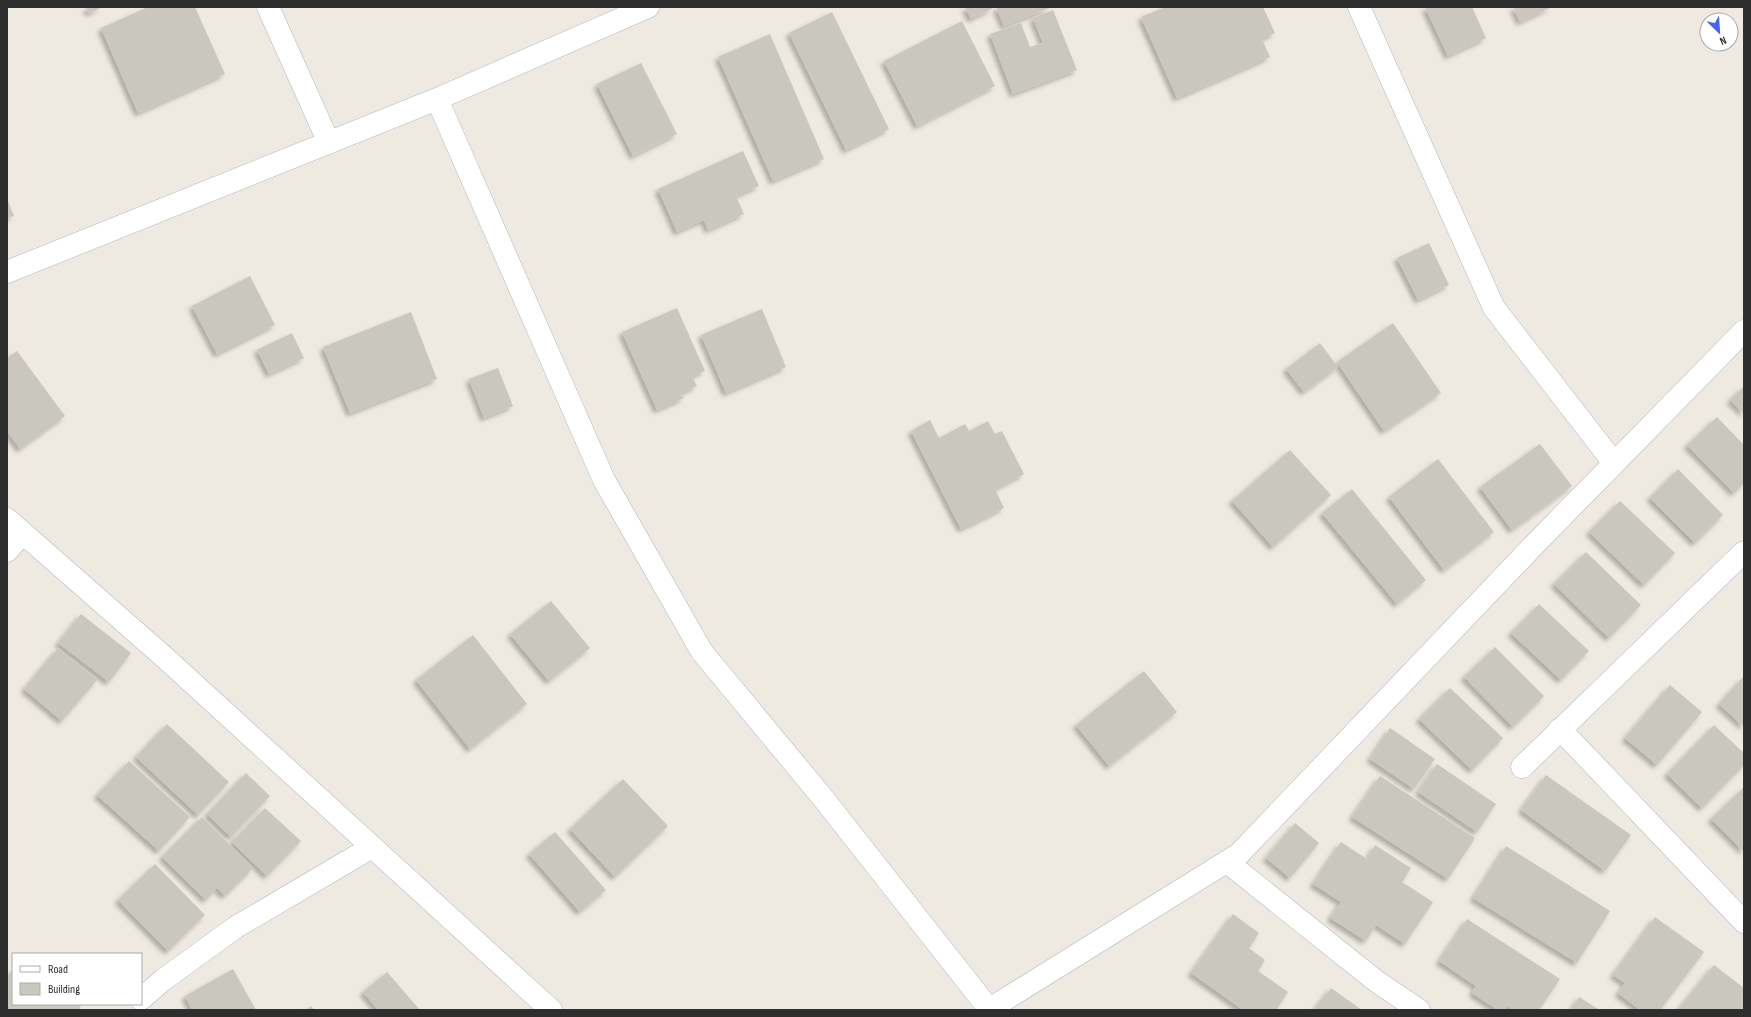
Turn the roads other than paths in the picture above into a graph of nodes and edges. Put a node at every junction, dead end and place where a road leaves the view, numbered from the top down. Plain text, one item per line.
1 (268, 7) edge
2 (648, 7) edge
3 (1359, 7) edge
4 (436, 99) junction
5 (329, 143) junction
6 (7, 272) edge
7 (1744, 331) edge
8 (1614, 463) junction
9 (7, 519) edge
10 (23, 533) junction
11 (7, 551) edge
12 (1742, 557) edge
13 (1560, 730) junction
14 (1522, 767) dead end
15 (372, 847) junction
16 (1227, 862) junction
17 (1744, 922) edge
18 (142, 998) edge
19 (551, 1010) edge
20 (989, 1010) edge
21 (1419, 1010) edge

1 - 5 street
2 - 4 street
3 - 8 street
4 - 5 street
4 - 20 street
5 - 6 street
7 - 8 street
8 - 16 street
9 - 10 street
10 - 11 street
10 - 15 street
12 - 13 street
13 - 14 street
13 - 17 street
15 - 18 street
15 - 19 street
16 - 20 street
16 - 21 street

